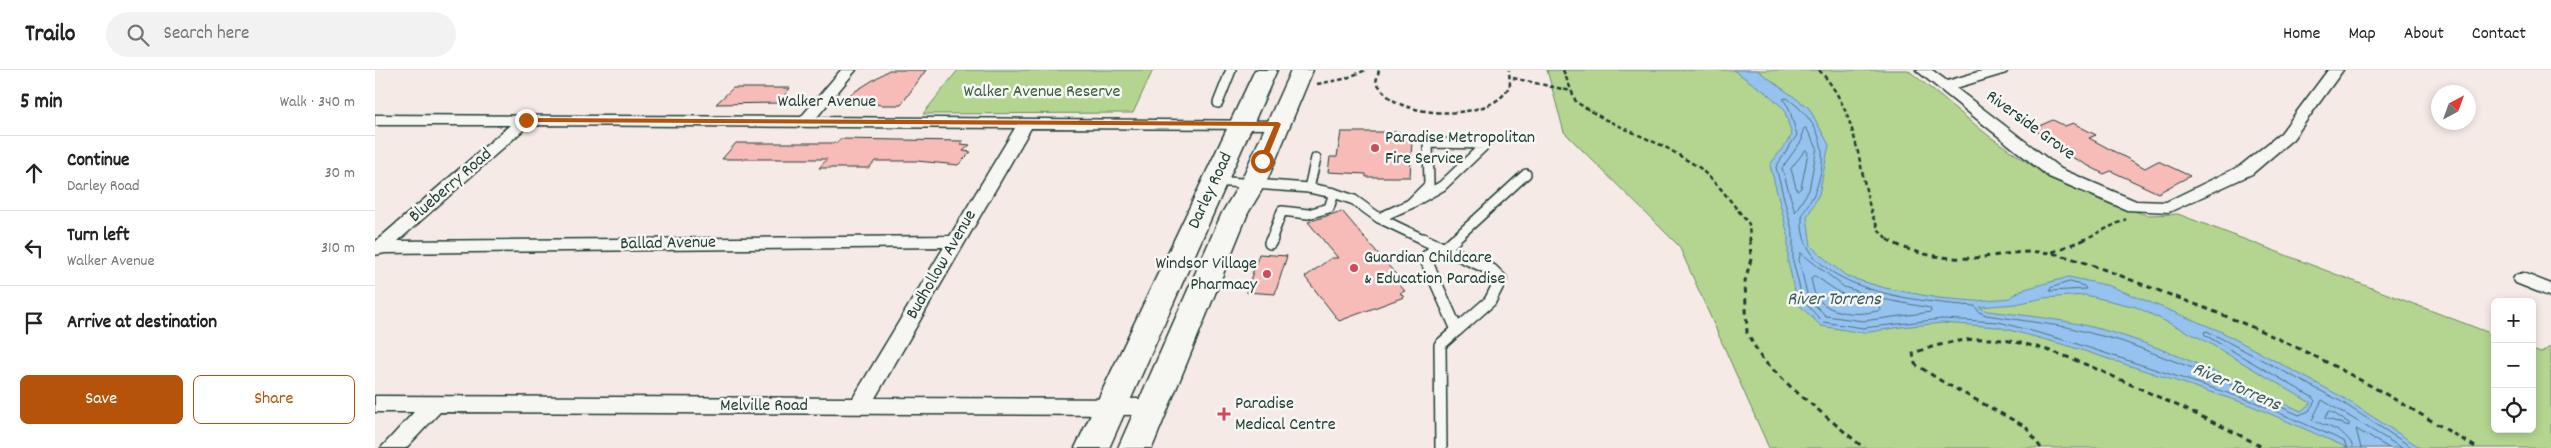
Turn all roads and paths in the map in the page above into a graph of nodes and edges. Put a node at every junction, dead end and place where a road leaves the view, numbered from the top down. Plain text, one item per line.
1 (849, 70) edge
2 (1231, 70) edge
3 (1266, 70) edge
4 (1366, 70) edge
5 (1379, 70) edge
6 (1509, 70) edge
7 (1563, 70) edge
8 (1819, 70) edge
9 (1923, 70) edge
10 (2001, 70) edge
11 (2336, 70) edge
12 (1306, 78) edge
13 (1513, 78) junction
14 (1944, 87) junction
15 (1572, 91) junction
16 (1218, 103) dead end
17 (375, 120) edge
18 (526, 120) junction
19 (805, 122) junction
20 (1243, 123) junction
21 (1025, 124) junction
22 (1278, 124) junction
23 (1316, 158) dead end
24 (1526, 174) dead end
25 (1215, 181) junction
26 (1253, 183) junction
27 (1309, 188) junction
28 (1335, 193) junction
29 (1410, 204) junction
30 (2133, 206) junction
31 (1379, 218) junction
32 (955, 241) junction
33 (1270, 243) dead end
34 (1441, 247) junction
35 (378, 249) edge
36 (2051, 252) junction
37 (2523, 279) dead end
38 (2551, 291) edge
39 (1457, 330) junction
40 (375, 404) edge
41 (435, 404) junction
42 (859, 407) junction
43 (1153, 407) junction
44 (1110, 408) junction
45 (392, 448) edge
46 (1092, 448) edge
47 (1135, 448) edge
48 (1441, 448) edge
49 (1864, 448) edge
50 (2041, 448) edge
51 (2265, 448) edge
52 (2477, 448) edge

1 - 19 street
2 - 16 lane
3 - 20 main road, Darley Road
4 - 12 path
5 - 13 path
6 - 13 path
7 - 15 path
8 - 36 path
9 - 14 street, Riverside Grove
10 - 14 street
11 - 30 street, Riverside Grove
12 - 22 main road, Darley Road
13 - 15 path
14 - 30 street, Riverside Grove
15 - 49 path
17 - 18 street, Walker Avenue
18 - 19 street, Walker Avenue
18 - 35 street, Blueberry Road
19 - 21 street, Walker Avenue
20 - 21 street, Walker Avenue
20 - 22 street, Walker Avenue
20 - 25 main road, Darley Road
21 - 32 street, Budhollow Avenue
22 - 26 main road, Darley Road
23 - 27 lane
24 - 34 lane
25 - 26 lane
25 - 44 main road, Darley Road
26 - 27 lane
26 - 43 main road, Darley Road
27 - 28 lane
28 - 31 lane
28 - 33 lane
29 - 29 lane
29 - 31 lane
30 - 36 path
31 - 34 lane
32 - 35 street, Ballad Avenue
32 - 42 street, Budhollow Avenue
34 - 39 lane
34 - 39 lane
36 - 52 path
37 - 38 street
39 - 48 lane
40 - 41 street, Melville Road
41 - 42 street, Melville Road
41 - 45 street
42 - 44 street, Melville Road
43 - 44 street, Melville Road
43 - 47 main road, Darley Road
44 - 46 main road, Darley Road
50 - 51 path

